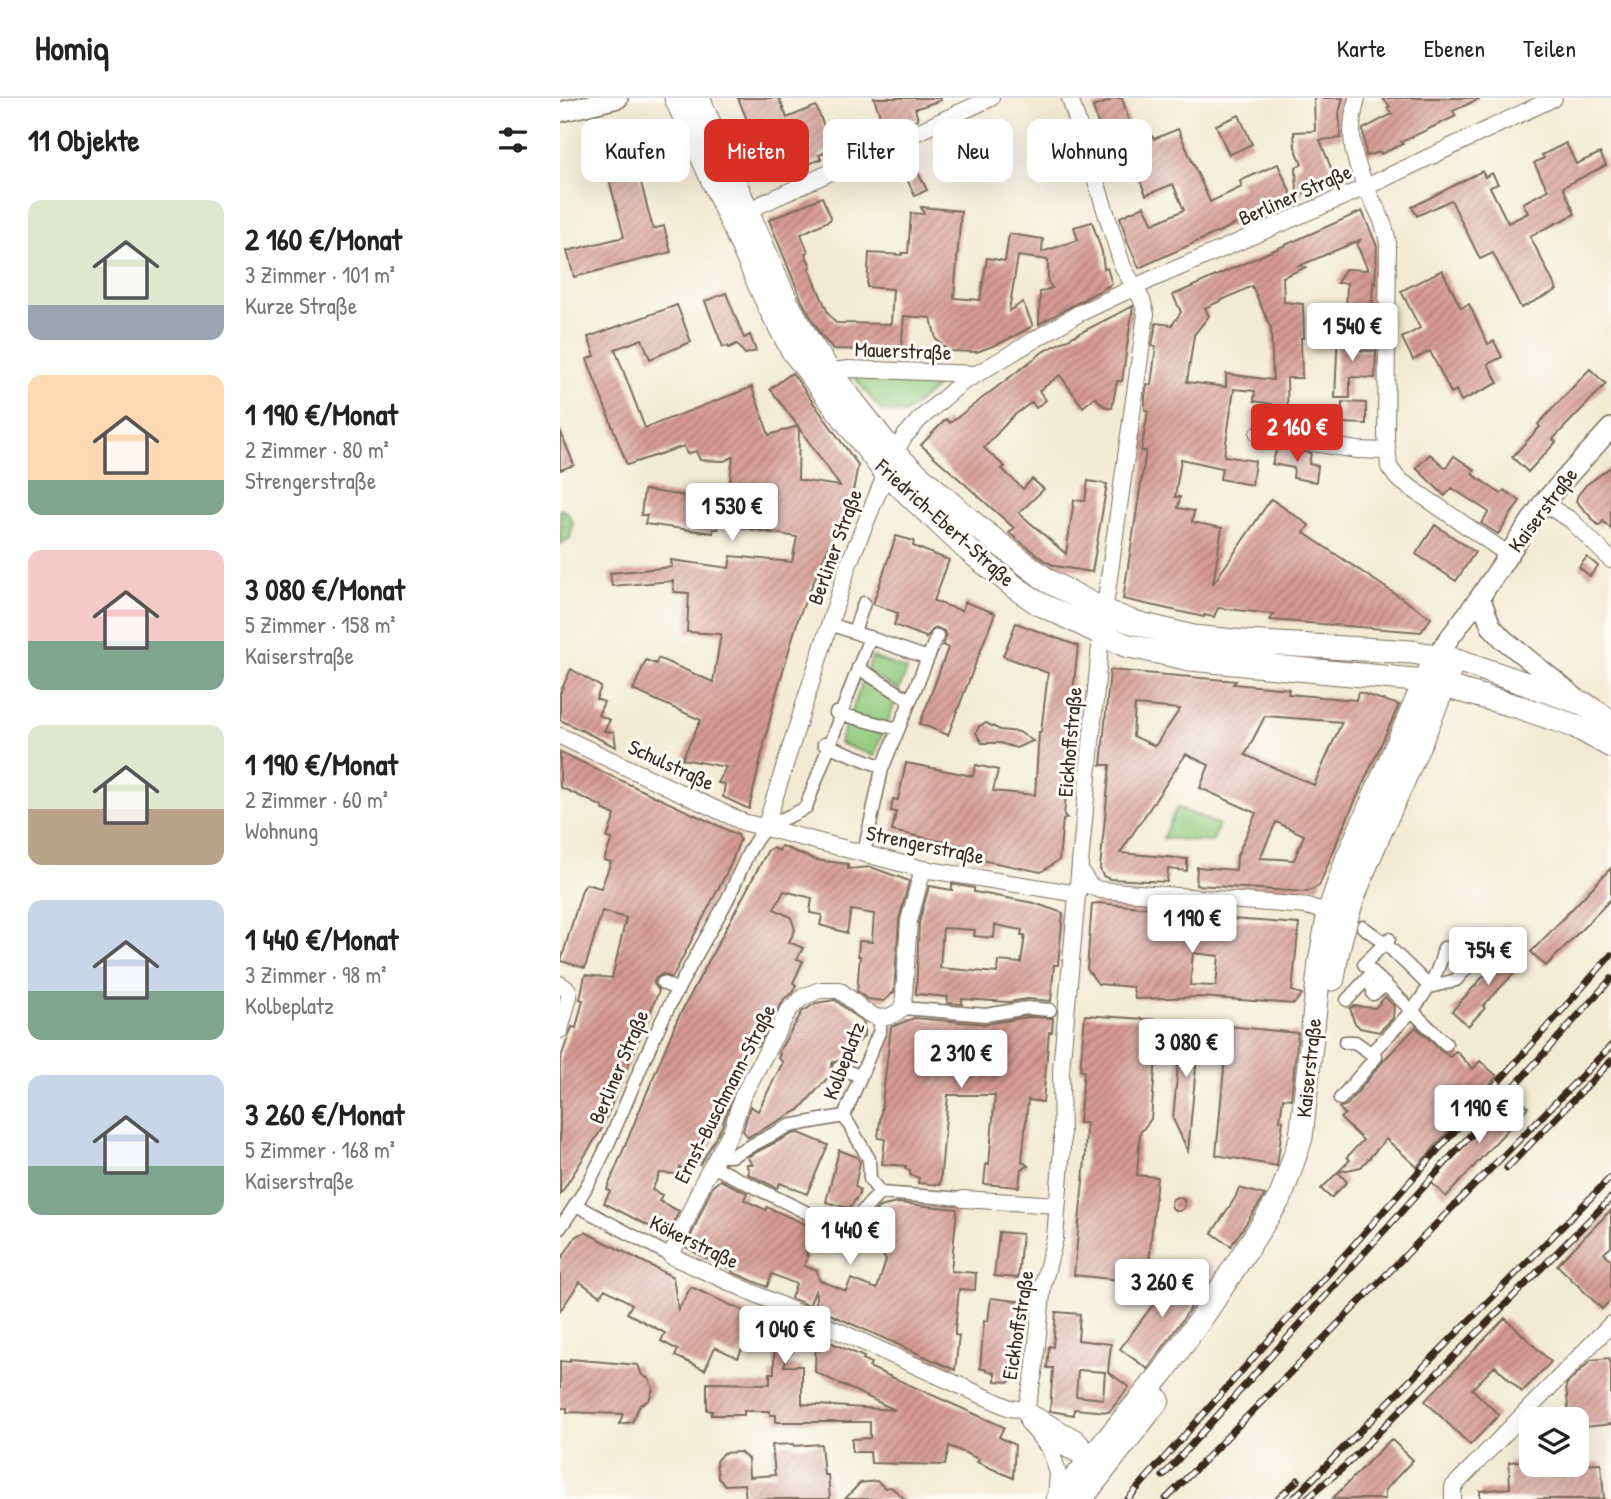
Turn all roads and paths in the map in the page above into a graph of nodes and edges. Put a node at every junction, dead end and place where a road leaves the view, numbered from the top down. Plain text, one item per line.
1 (618, 98) edge
2 (676, 98) edge
3 (698, 98) edge
4 (991, 98) edge
5 (1070, 98) edge
6 (1357, 98) edge
7 (1554, 98) edge
8 (560, 112) edge
9 (1366, 187) junction
10 (738, 215) junction
11 (1135, 287) junction
12 (829, 371) junction
13 (976, 374) junction
14 (1611, 428) edge
15 (1258, 434) dead end
16 (1386, 451) junction
17 (890, 463) junction
18 (1543, 503) junction
19 (1508, 555) junction
20 (1611, 561) edge
21 (1480, 597) junction
22 (864, 603) dead end
23 (1105, 611) junction
24 (830, 624) junction
25 (853, 632) junction
26 (1101, 635) junction
27 (937, 636) dead end
28 (870, 637) junction
29 (928, 658) junction
30 (1445, 658) junction
31 (859, 668) junction
32 (1436, 683) junction
33 (910, 700) junction
34 (1584, 704) junction
35 (838, 714) junction
36 (1611, 722) edge
37 (904, 725) junction
38 (560, 736) edge
39 (827, 745) junction
40 (1611, 746) edge
41 (883, 767) junction
42 (765, 828) junction
43 (864, 853) junction
44 (923, 869) junction
45 (1080, 870) junction
46 (1078, 894) junction
47 (1329, 912) junction
48 (1363, 927) dead end
49 (1341, 934) junction
50 (1387, 941) junction
51 (1489, 943) dead end
52 (1444, 948) dead end
53 (1373, 972) junction
54 (663, 983) dead end
55 (560, 984) edge
56 (1386, 985) junction
57 (1430, 987) junction
58 (678, 990) junction
59 (1373, 991) dead end
60 (1347, 1000) dead end
61 (903, 1008) junction
62 (1050, 1010) dead end
63 (1412, 1012) junction
64 (880, 1019) junction
65 (560, 1030) edge
66 (1345, 1042) dead end
67 (1446, 1044) dead end
68 (1376, 1057) junction
69 (839, 1068) dead end
70 (860, 1076) junction
71 (1340, 1099) dead end
72 (844, 1116) junction
73 (721, 1159) junction
74 (729, 1174) junction
75 (880, 1193) junction
76 (963, 1199) joint
77 (576, 1205) junction
78 (1057, 1205) junction
79 (822, 1220) junction
80 (854, 1220) junction
81 (560, 1228) edge
82 (846, 1232) junction
83 (860, 1239) dead end
84 (671, 1256) junction
85 (1611, 1324) edge
86 (1026, 1410) junction
87 (1035, 1433) junction
88 (1097, 1462) junction
89 (1057, 1499) edge
90 (1081, 1499) edge
91 (1453, 1499) edge

1 - 8 street
2 - 10 main road, Friedrich-Ebert-Straße
3 - 10 main road, Friedrich-Ebert-Straße
4 - 10 street
5 - 11 street, Eickhoffstraße
6 - 9 street
7 - 9 street, Berliner Straße
9 - 11 street, Berliner Straße
9 - 16 street
10 - 12 main road, Friedrich-Ebert-Straße
10 - 17 main road, Friedrich-Ebert-Straße
11 - 13 street, Berliner Straße
11 - 23 street, Eickhoffstraße
12 - 13 street, Mauerstraße
12 - 17 main road, Friedrich-Ebert-Straße
13 - 17 street, Berliner Straße
14 - 18 street, Kaiserstraße
15 - 16 street
16 - 19 street
17 - 23 main road, Friedrich-Ebert-Straße
17 - 24 street, Berliner Straße
17 - 26 main road, Friedrich-Ebert-Straße
18 - 19 street, Kaiserstraße
18 - 20 street
19 - 21 street, Kaiserstraße
21 - 30 street, Kaiserstraße
21 - 34 street
22 - 25 street
23 - 26 street, Eickhoffstraße
23 - 30 main road, Friedrich-Ebert-Straße
24 - 25 street
24 - 42 street, Berliner Straße
25 - 28 street
26 - 32 main road, Friedrich-Ebert-Straße
26 - 45 street, Eickhoffstraße
27 - 29 street
28 - 29 street
28 - 31 street
29 - 33 street
30 - 32 main road, Kaiserstraße
30 - 34 main road, Friedrich-Ebert-Straße
31 - 33 street
31 - 35 street
32 - 40 main road, Friedrich-Ebert-Straße
32 - 47 main road, Kaiserstraße
32 - 49 main road, Kaiserstraße
33 - 37 street
34 - 36 main road, Friedrich-Ebert-Straße
35 - 37 street
35 - 39 street
37 - 41 street
38 - 42 street, Schulstraße
39 - 41 street
39 - 42 street
41 - 43 street
42 - 43 street, Strengerstraße
42 - 58 street, Berliner Straße
43 - 44 street, Strengerstraße
44 - 46 street, Strengerstraße
44 - 61 street
45 - 46 street, Eickhoffstraße
45 - 47 street
46 - 78 street, Eickhoffstraße
47 - 49 street
47 - 88 main road, Kaiserstraße
48 - 50 street
49 - 88 main road, Kaiserstraße
50 - 53 street
50 - 57 street
51 - 57 street
52 - 57 street
53 - 56 street
53 - 60 street
54 - 58 street
55 - 65 street
56 - 59 street
56 - 63 street
57 - 63 street
58 - 77 street, Berliner Straße
61 - 62 street
61 - 64 street
63 - 67 street
63 - 68 street
64 - 70 street, Kolbeplatz
64 - 73 street, Ernst-Buschmann-Straße
66 - 68 street
68 - 71 street
69 - 70 street
70 - 72 street, Kolbeplatz
72 - 73 street, Kolbeplatz
72 - 75 street, Kolbeplatz
73 - 74 street
73 - 74 street
73 - 84 street, Ernst-Buschmann-Straße
74 - 79 street
75 - 76 street
75 - 80 street
76 - 78 street
77 - 81 street, Berliner Straße
77 - 84 street, Kökerstraße
78 - 86 street, Eickhoffstraße
79 - 80 street
79 - 82 street
80 - 82 street
82 - 83 street
84 - 86 street, Kökerstraße
85 - 91 street
86 - 87 street
86 - 88 street, Kökerstraße
87 - 88 street
87 - 89 street
88 - 89 main road, Kaiserstraße
88 - 90 main road, Kaiserstraße

